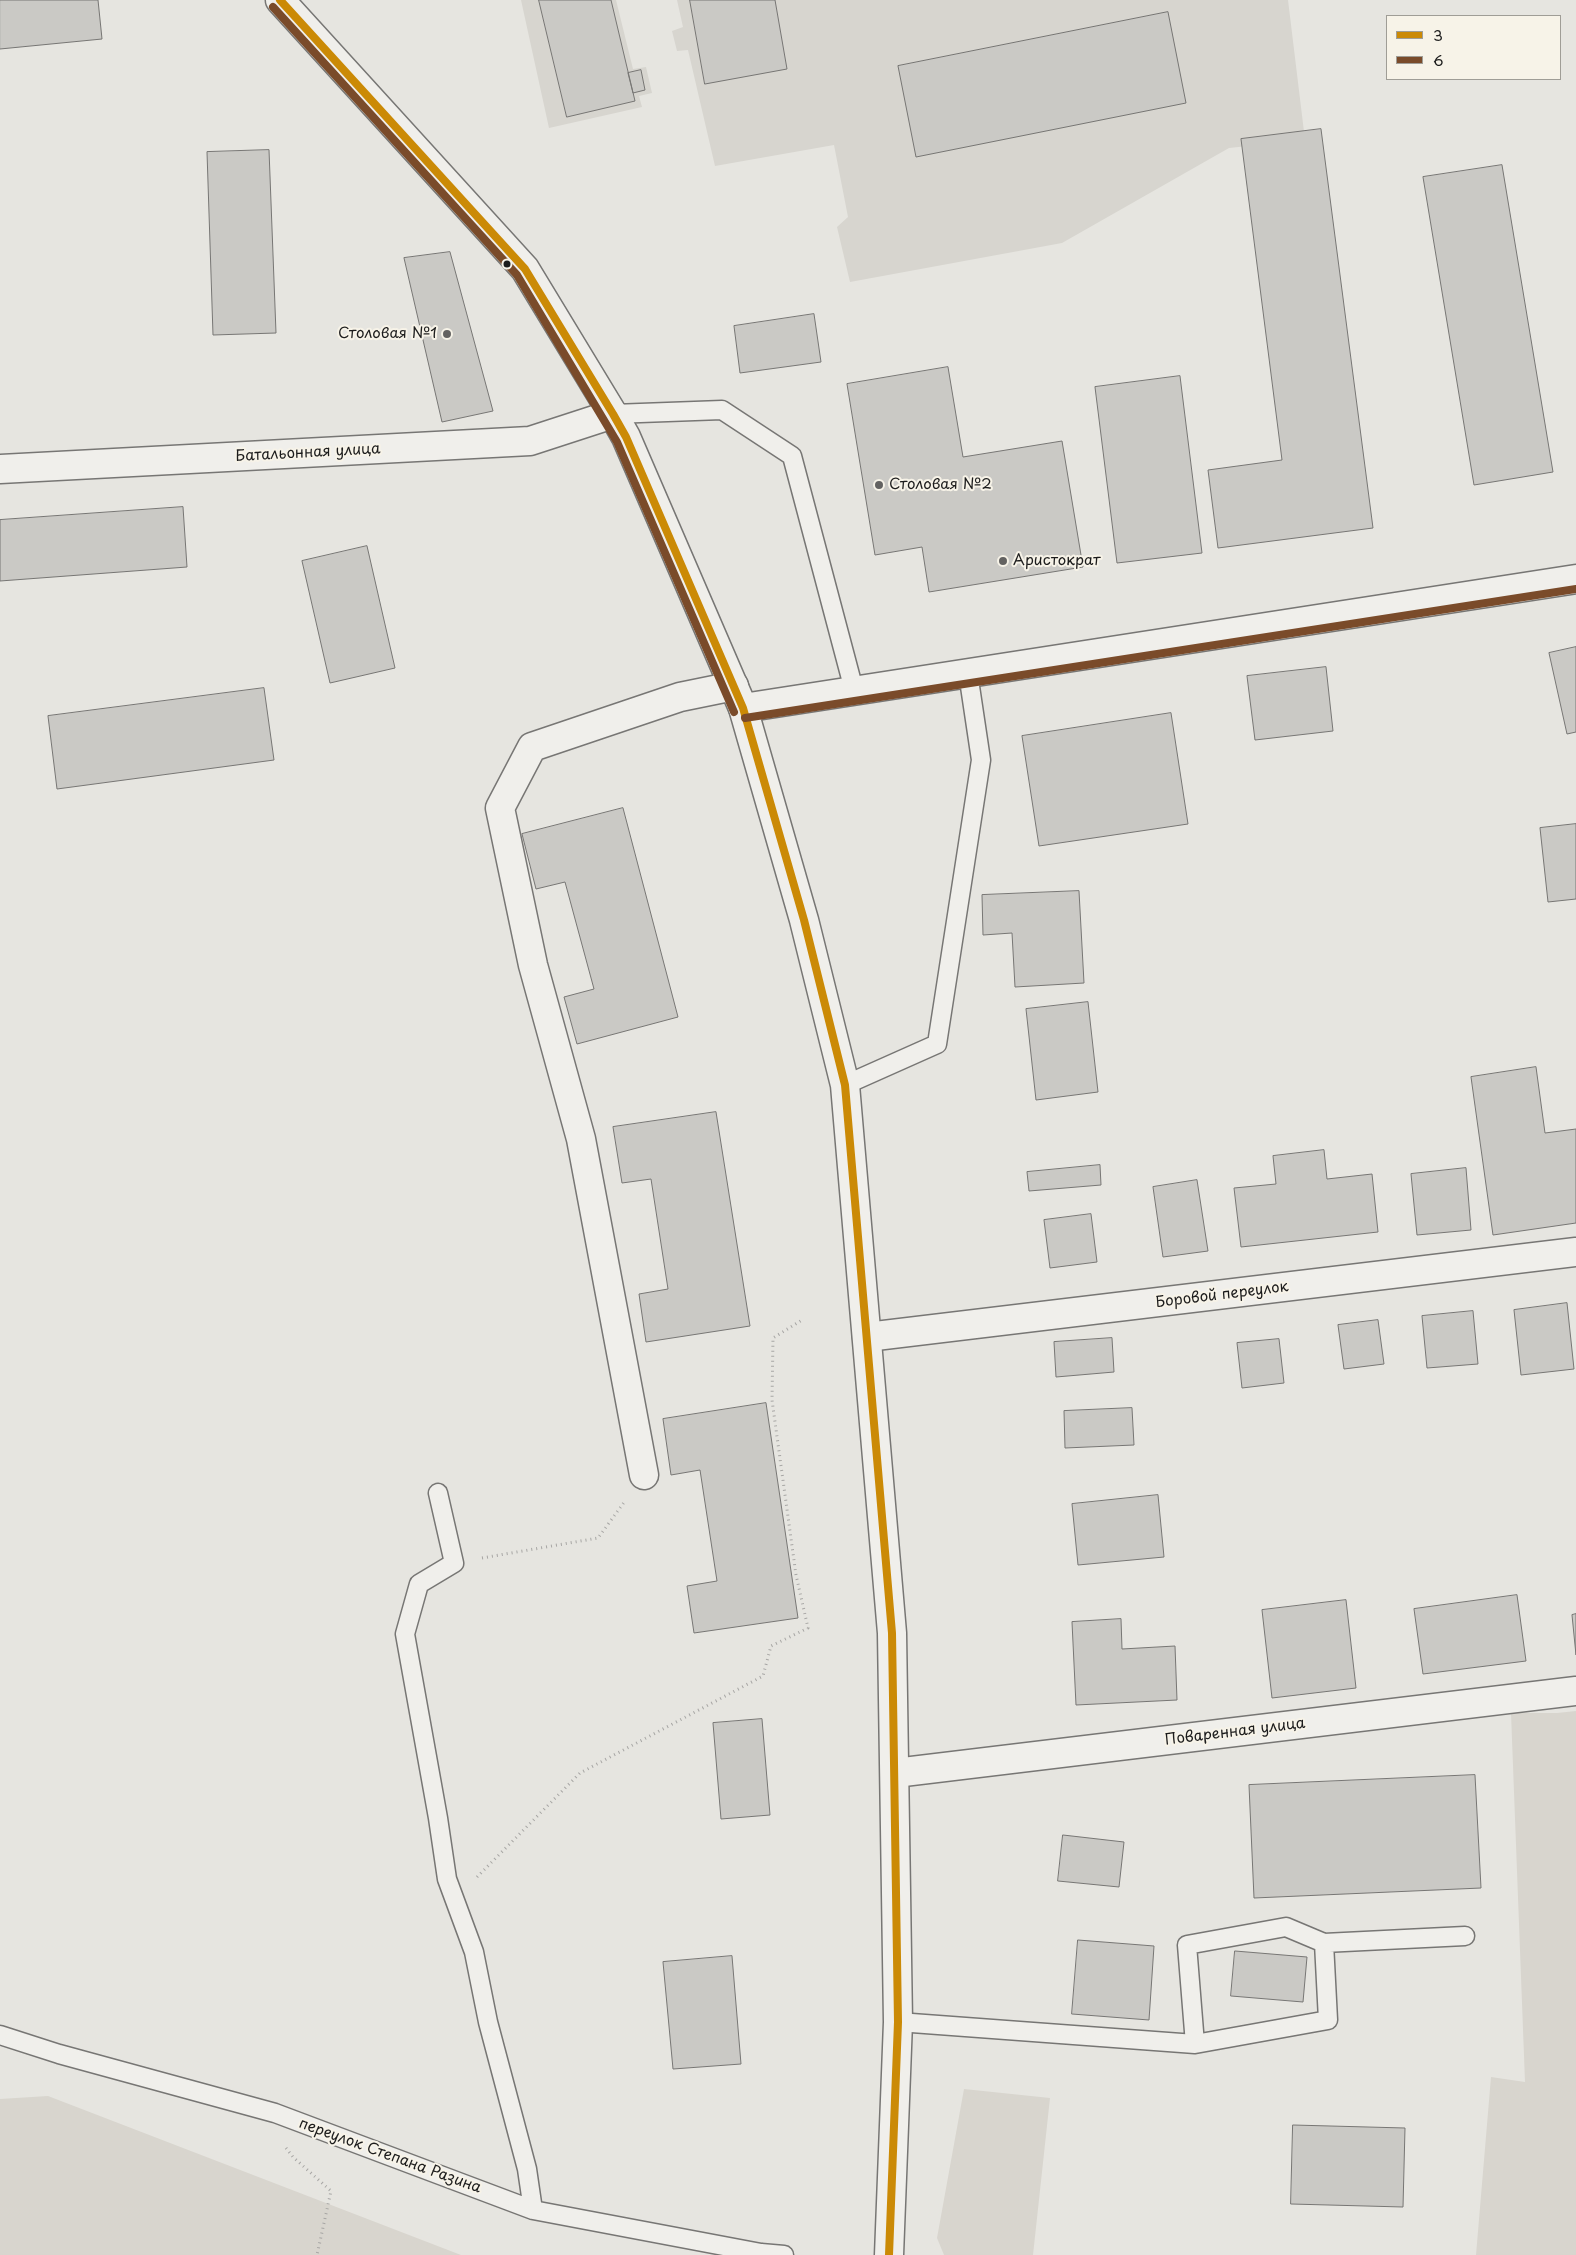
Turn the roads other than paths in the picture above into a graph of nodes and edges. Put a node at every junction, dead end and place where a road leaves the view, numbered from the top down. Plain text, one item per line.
1 (280, 0) edge
2 (613, 414) junction
3 (0, 468) edge
4 (1576, 579) edge
5 (968, 673) junction
6 (854, 690) junction
7 (739, 697) junction
8 (845, 1085) junction
9 (1576, 1252) edge
10 (867, 1337) junction
11 (644, 1475) road end
12 (438, 1493) dead end
13 (1576, 1691) edge
14 (895, 1773) junction
15 (1465, 1936) dead end
16 (1324, 1943) junction
17 (898, 2022) junction
18 (0, 2035) edge
19 (1194, 2044) junction
20 (534, 2210) junction
21 (784, 2255) edge
22 (889, 2255) edge

1 - 2 street
2 - 3 street, Батальонная улица
2 - 6 lane
2 - 7 street
4 - 5 street
5 - 6 street
5 - 8 lane
6 - 7 street
7 - 8 street
7 - 11 street
8 - 10 street
9 - 10 street, Боровой переулок
10 - 14 street
12 - 20 lane
13 - 14 street, Поваренная улица
14 - 17 street
15 - 16 lane
16 - 19 lane
16 - 19 lane
17 - 19 lane
17 - 22 street
18 - 20 lane, переулок Степана Разина
20 - 21 lane, переулок Степана Разина

